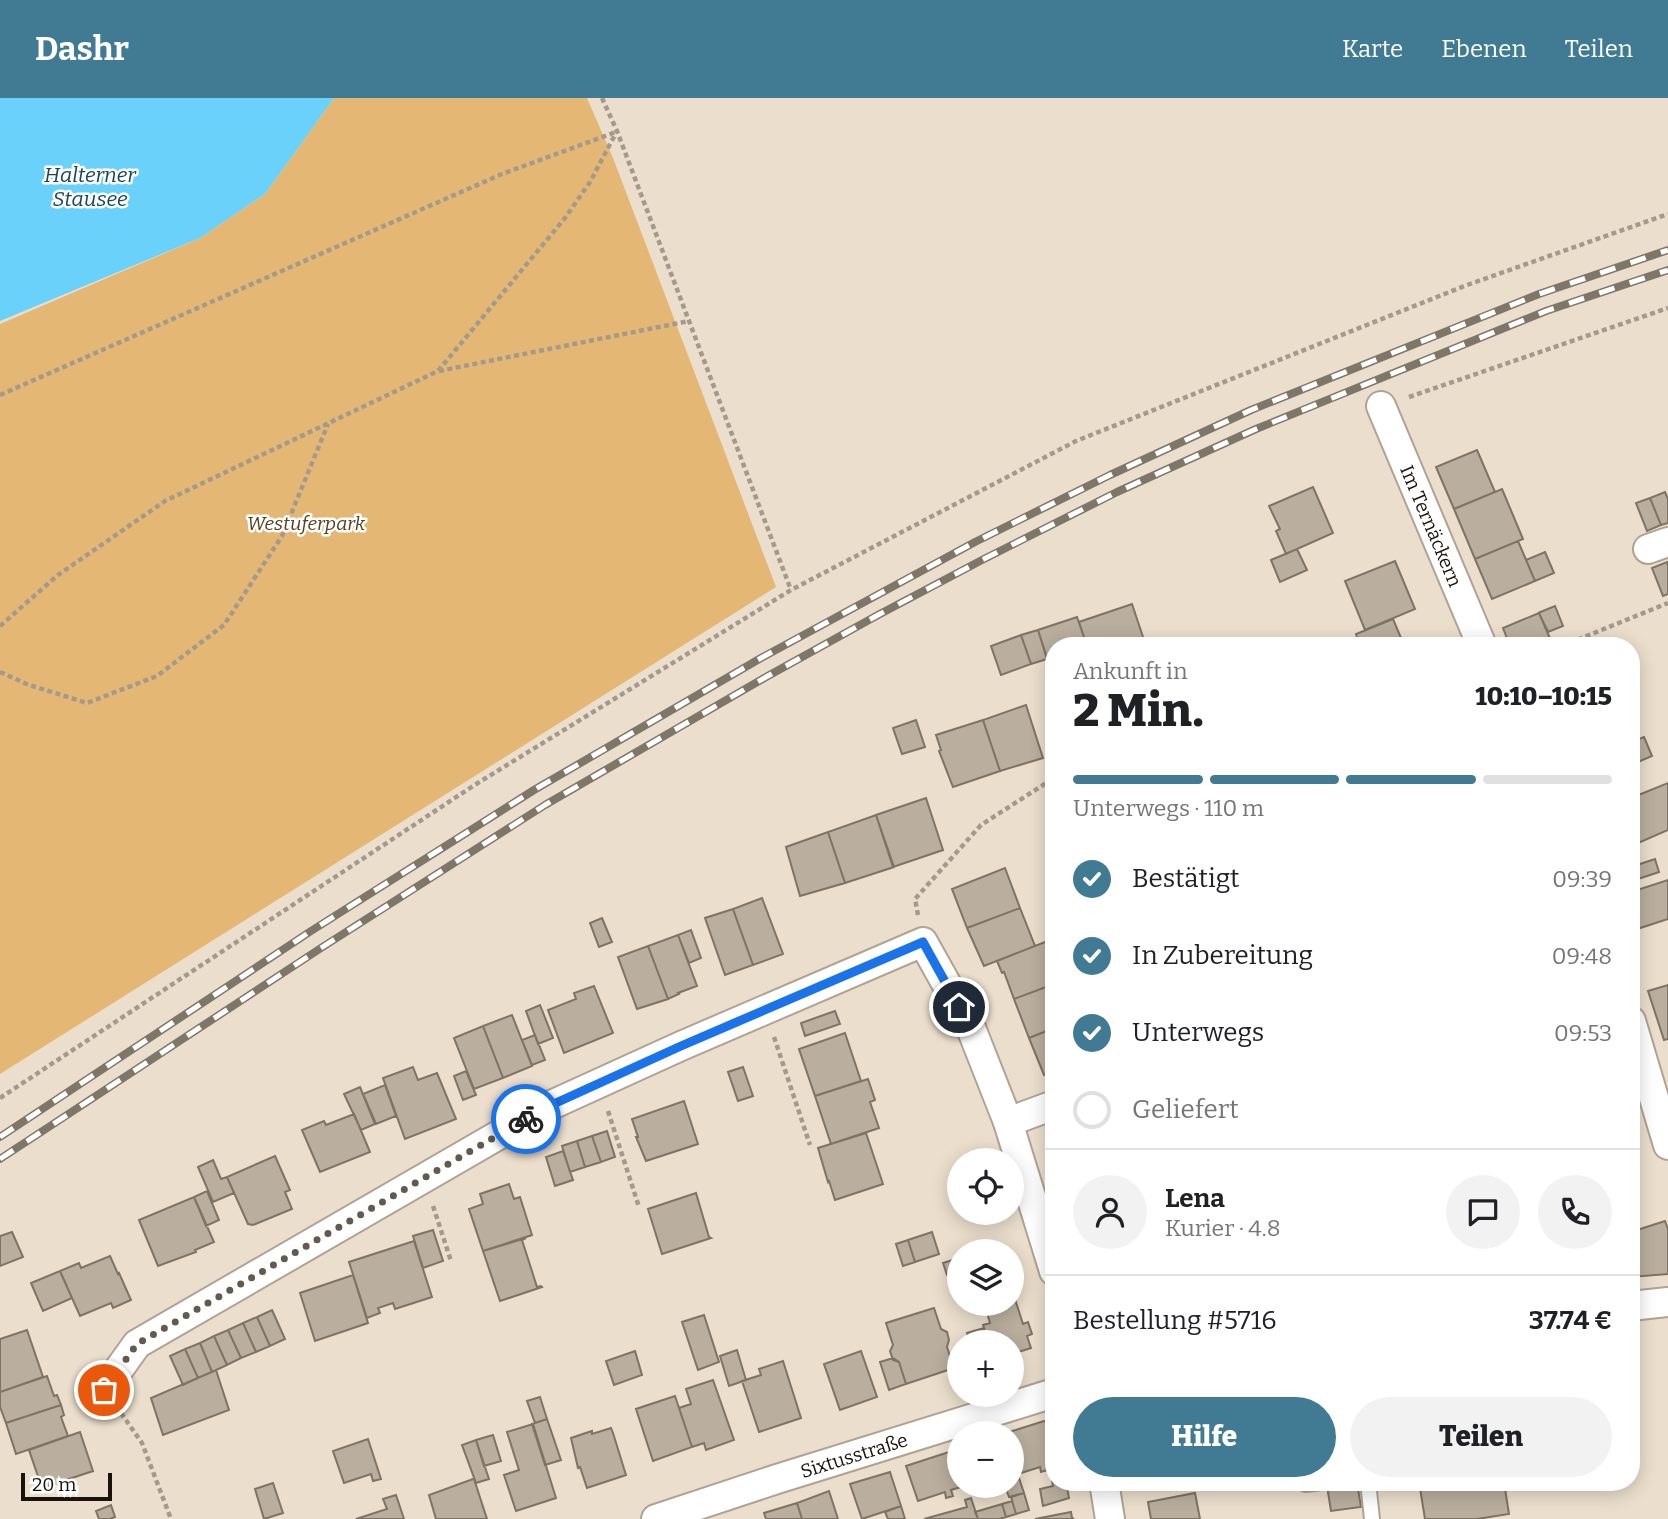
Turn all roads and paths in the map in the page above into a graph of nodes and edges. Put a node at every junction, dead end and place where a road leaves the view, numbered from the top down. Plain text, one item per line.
1 (602, 98) edge
2 (617, 131) junction
3 (1668, 214) edge
4 (1668, 308) edge
5 (689, 321) junction
6 (438, 371) junction
7 (0, 395) edge
8 (1381, 406) joint
9 (329, 424) junction
10 (791, 590) junction
11 (1668, 603) edge
12 (0, 626) edge
13 (1478, 637) edge
14 (1584, 637) edge
15 (0, 672) edge
16 (1045, 784) edge
17 (923, 942) junction
18 (765, 1010) junction
19 (1640, 1051) edge
20 (599, 1083) junction
21 (0, 1098) edge
22 (1045, 1108) edge
23 (1008, 1122) junction
24 (1668, 1145) edge
25 (810, 1146) dead end
26 (424, 1178) junction
27 (639, 1207) dead end
28 (1045, 1242) edge
29 (451, 1261) dead end
30 (1668, 1302) edge
31 (1640, 1305) edge
32 (104, 1390) joint
33 (1045, 1395) edge
34 (1105, 1491) edge
35 (1369, 1491) edge
36 (170, 1519) edge
37 (656, 1519) edge
38 (1110, 1519) edge
39 (1373, 1519) edge

1 - 2 path
2 - 5 path
2 - 6 path
2 - 7 path
3 - 10 path
4 - 8 path
5 - 6 path
5 - 10 path
6 - 9 path
8 - 13 street, Im Ternäckern
9 - 12 path
9 - 15 path
10 - 21 path
11 - 14 path
16 - 17 path
17 - 18 street
17 - 23 street
18 - 20 street
18 - 25 path
19 - 24 street
20 - 26 street
20 - 27 path
22 - 23 street
23 - 28 street
26 - 29 path
26 - 32 street
30 - 31 street
32 - 36 path
33 - 37 street, Sixtusstraße
34 - 38 street
35 - 39 lane

